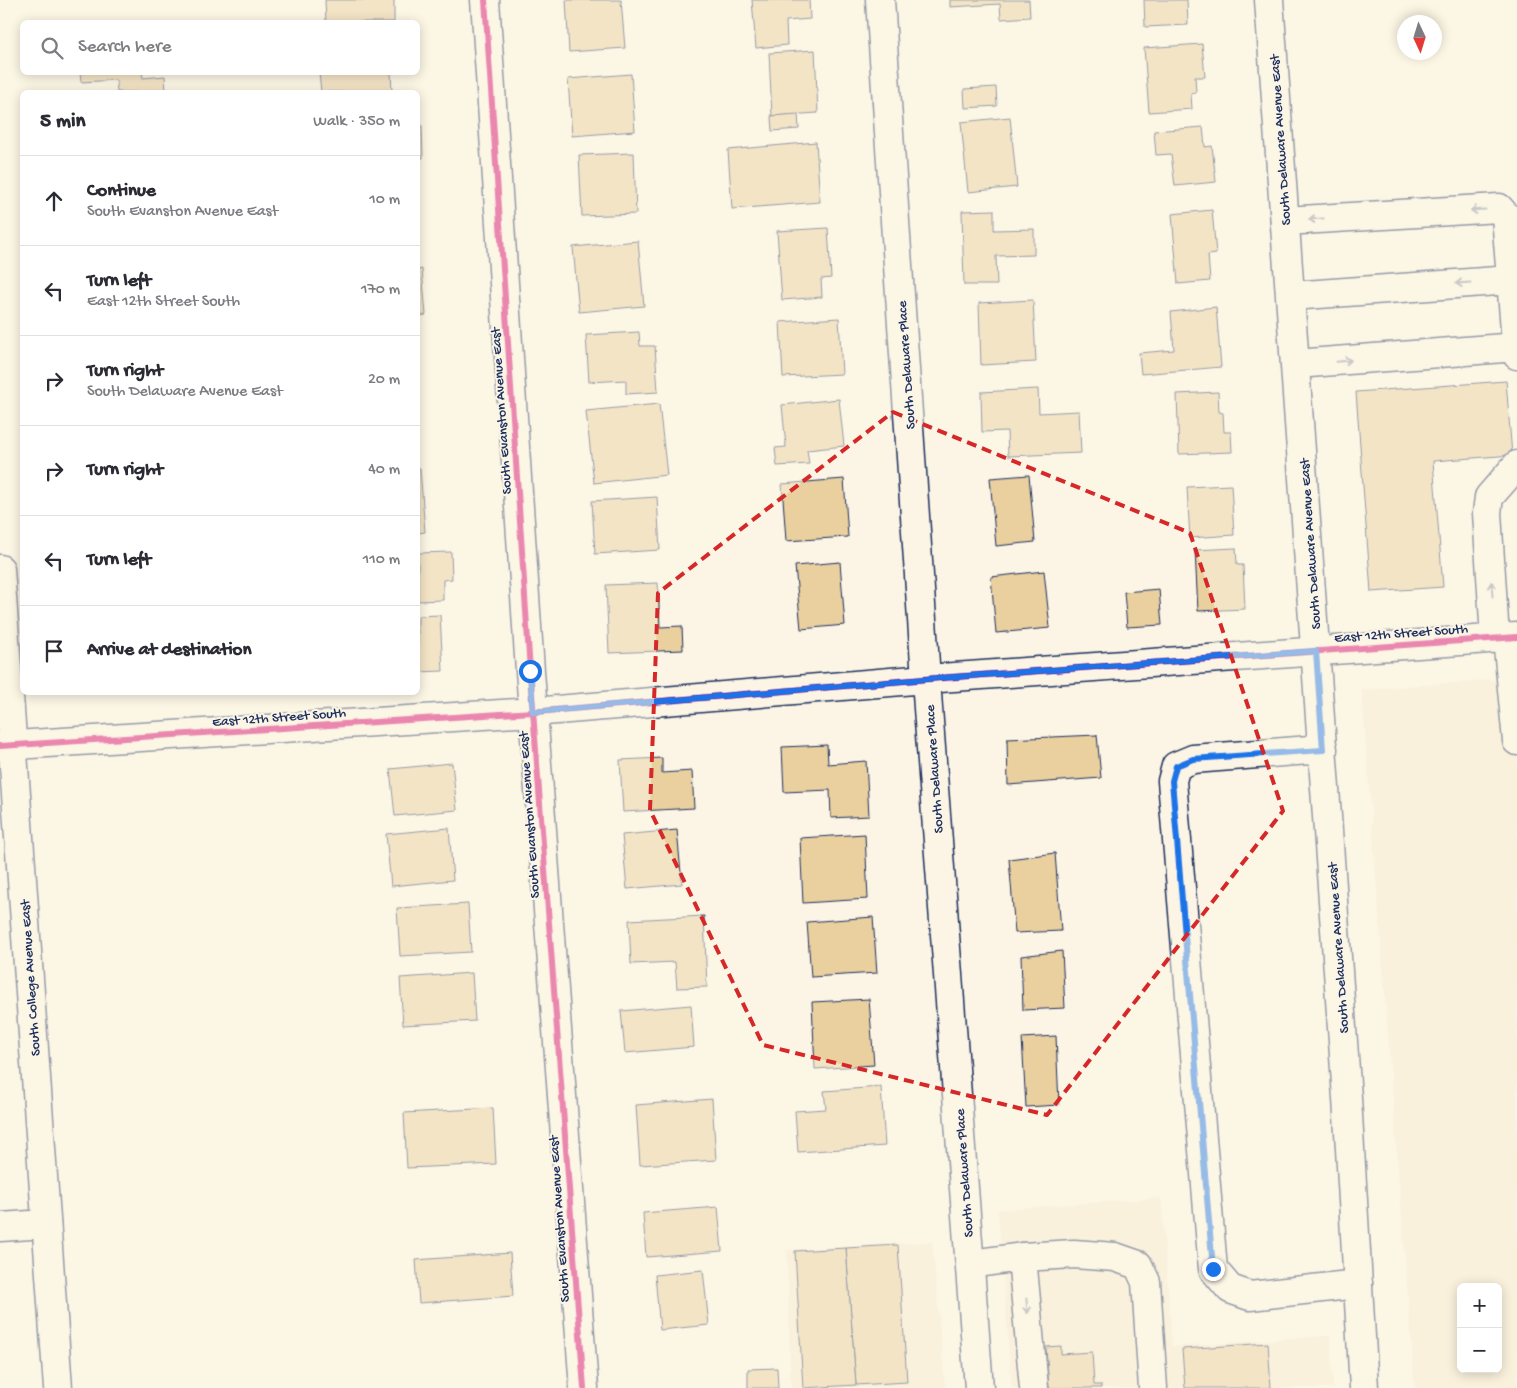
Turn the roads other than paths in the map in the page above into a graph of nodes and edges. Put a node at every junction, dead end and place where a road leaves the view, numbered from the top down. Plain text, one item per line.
1 (485, 0) edge
2 (880, 0) edge
3 (1269, 0) edge
4 (1285, 221) junction
5 (1511, 280) junction
6 (1291, 296) junction
7 (1516, 347) edge
8 (1517, 355) edge
9 (1296, 364) junction
10 (1517, 466) edge
11 (0, 569) edge
12 (1506, 637) edge
13 (1316, 651) junction
14 (926, 679) junction
15 (533, 712) junction
16 (1517, 741) edge
17 (6, 746) edge
18 (1323, 750) junction
19 (46, 1224) junction
20 (0, 1227) edge
21 (1022, 1257) junction
22 (970, 1264) junction
23 (1358, 1284) junction
24 (58, 1388) edge
25 (584, 1388) edge
26 (979, 1388) edge
27 (1034, 1388) edge
28 (1153, 1388) edge
29 (1364, 1388) edge

1 - 15 street, South Evanston Avenue East
2 - 14 street, South Delaware Place
3 - 4 street, South Delaware Avenue East
5 -> 4 street
4 - 6 street, South Delaware Avenue East
5 -> 6 street
5 - 7 street
6 - 9 street, South Delaware Avenue East
7 - 8 street
9 -> 7 street
9 - 13 street, South Delaware Avenue East
12 -> 10 street
11 - 17 street, South College Avenue East
12 - 13 street, East 12th Street South
12 - 16 street
13 - 14 street, East 12th Street South
13 - 18 street, South Delaware Avenue East
14 - 15 street, East 12th Street South
14 - 22 street, South Delaware Place
15 - 17 street, East 12th Street South
15 - 25 street, South Evanston Avenue East
17 - 19 street, South College Avenue East
18 - 23 street, South Delaware Avenue East
18 - 23 street
19 - 20 street
19 - 24 street, South College Avenue East
21 - 22 street
21 -> 27 street
21 - 28 street
22 - 26 street, South Delaware Place
23 - 29 street, South Delaware Avenue East

